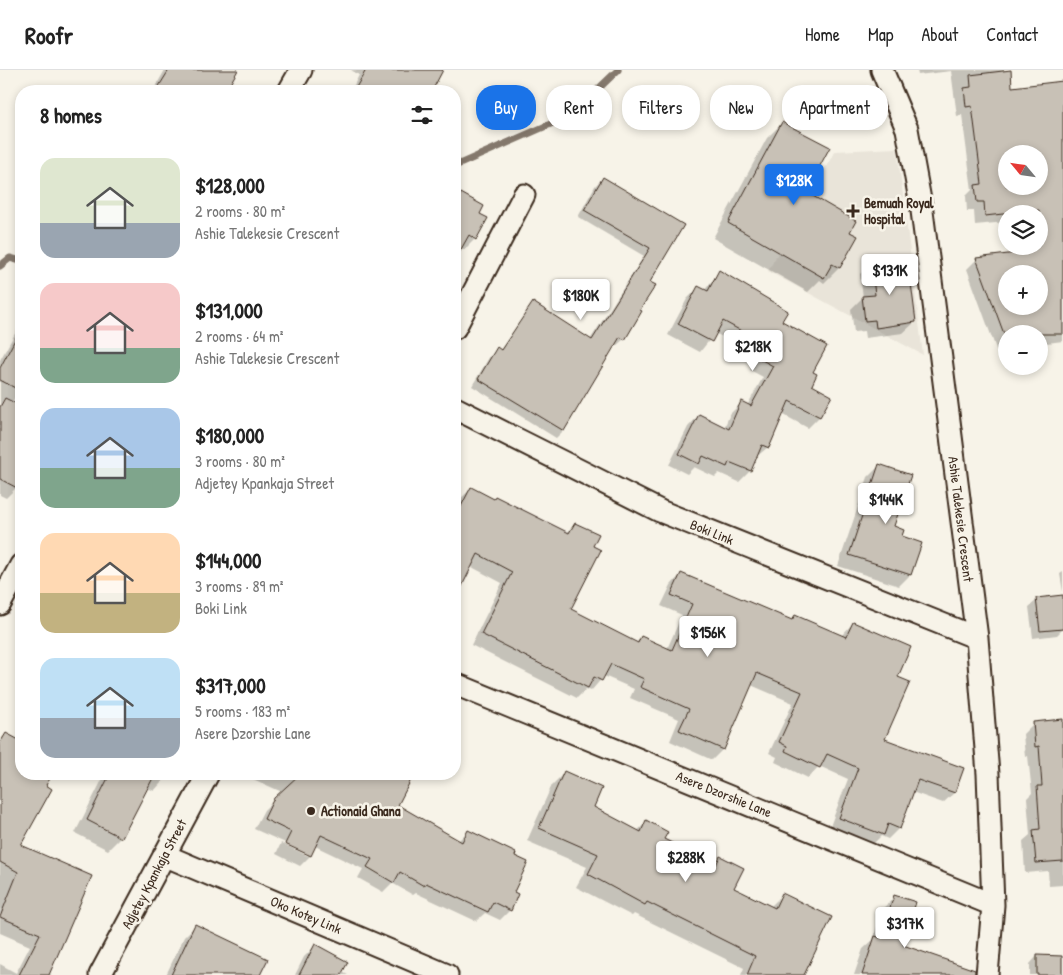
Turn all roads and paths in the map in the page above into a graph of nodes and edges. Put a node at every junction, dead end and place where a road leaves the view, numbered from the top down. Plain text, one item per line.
1 (301, 70) edge
2 (882, 70) edge
3 (292, 85) edge
4 (524, 194) dead end
5 (461, 316) edge
6 (461, 411) edge
7 (15, 576) edge
8 (0, 604) edge
9 (977, 638) junction
10 (461, 686) edge
11 (205, 780) edge
12 (164, 855) junction
13 (993, 905) junction
14 (100, 975) edge
15 (447, 975) edge
16 (987, 975) edge

1 - 3 street
2 - 9 street, Ashie Talekesie Crescent
4 - 5 street
6 - 9 street, Boki Link
7 - 8 street
9 - 13 street, Ashie Talekesie Crescent
10 - 13 street, Asere Dzorshie Lane
11 - 12 street, Adjetey Kpankaja Street
12 - 14 street, Adjetey Kpankaja Street
12 - 15 street, Oko Kotey Link
13 - 16 street, Ashie Talekesie Crescent

